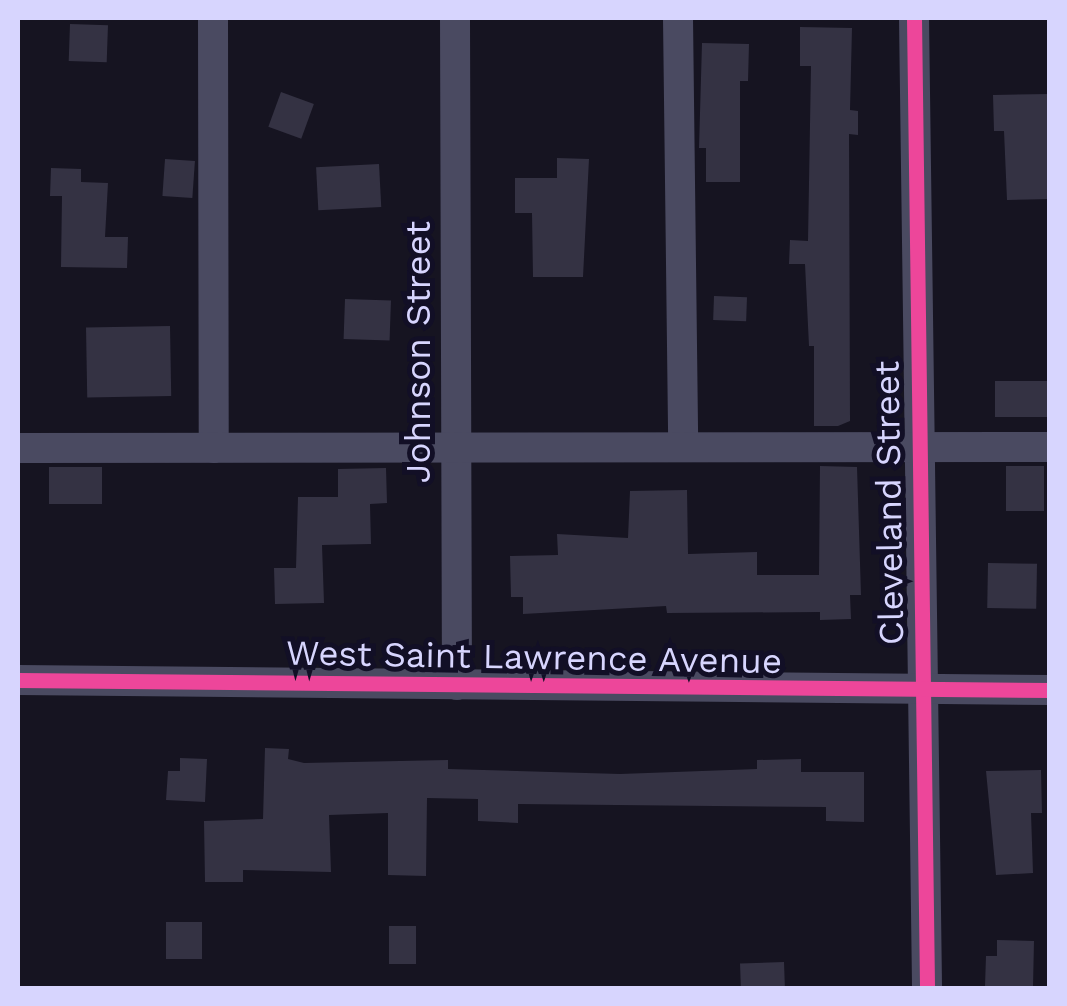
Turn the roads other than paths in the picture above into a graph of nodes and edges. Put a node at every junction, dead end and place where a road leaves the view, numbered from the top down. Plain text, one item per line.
1 (213, 18) edge
2 (455, 18) edge
3 (678, 18) edge
4 (914, 18) edge
5 (683, 446) junction
6 (1050, 446) edge
7 (18, 448) edge
8 (214, 448) junction
9 (455, 448) junction
10 (918, 448) junction
11 (18, 680) edge
12 (457, 686) junction
13 (1050, 690) edge
14 (920, 692) junction
15 (928, 988) edge

1 - 8 street
2 - 9 street, Johnson Street
3 - 5 street
4 - 10 street, Cleveland Street
5 - 9 street
5 - 10 street
6 - 10 street
7 - 8 street
8 - 9 street
9 - 12 street, Johnson Street
10 - 14 street, Cleveland Street
11 - 12 street, West Saint Lawrence Avenue
12 - 14 street, West Saint Lawrence Avenue
13 - 14 street, West Saint Lawrence Avenue
14 - 15 street, Cleveland Street

